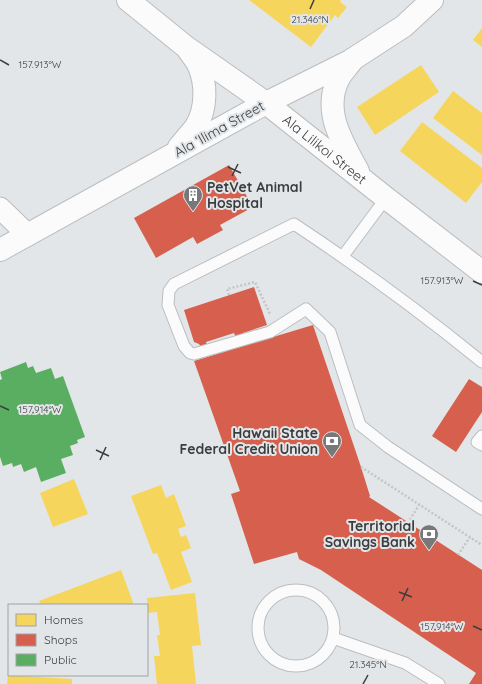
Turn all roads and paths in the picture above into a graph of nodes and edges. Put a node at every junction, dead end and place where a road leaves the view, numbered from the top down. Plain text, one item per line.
1 (128, 0) edge
2 (432, 0) edge
3 (186, 47) junction
4 (355, 58) junction
5 (266, 103) junction
6 (172, 156) junction
7 (363, 179) junction
8 (386, 198) junction
9 (0, 208) edge
10 (28, 235) junction
11 (0, 250) edge
12 (343, 256) junction
13 (482, 272) edge
14 (229, 295) dead end
15 (291, 319) junction
16 (482, 362) edge
17 (482, 436) edge
18 (482, 445) edge
19 (361, 467) dead end
20 (419, 505) junction
21 (482, 509) edge
22 (408, 522) dead end
23 (470, 537) junction
24 (482, 545) edge
25 (458, 555) dead end
26 (333, 638) junction
27 (439, 684) edge

1 - 3 street, Ala Lilikoi Street
2 - 4 street, Ala ʻIlima Street
3 - 5 street, Ala Lilikoi Street
3 - 6 street
4 - 5 street, Ala ʻIlima Street
4 - 7 street
5 - 6 street, Ala ʻIlima Street
5 - 7 street, Ala Lilikoi Street
6 - 10 street, Ala ʻIlima Street
7 - 8 street, Ala Lilikoi Street
8 - 12 lane
8 - 13 street, Ala Lilikoi Street
9 - 10 street
10 - 11 street, Ala ʻIlima Street
12 - 15 lane
12 - 16 lane
14 - 15 path
15 - 21 lane
17 - 18 lane
19 - 20 path
20 - 22 path
20 - 23 path
23 - 24 path
23 - 25 path
26 - 26 lane
26 - 27 lane

